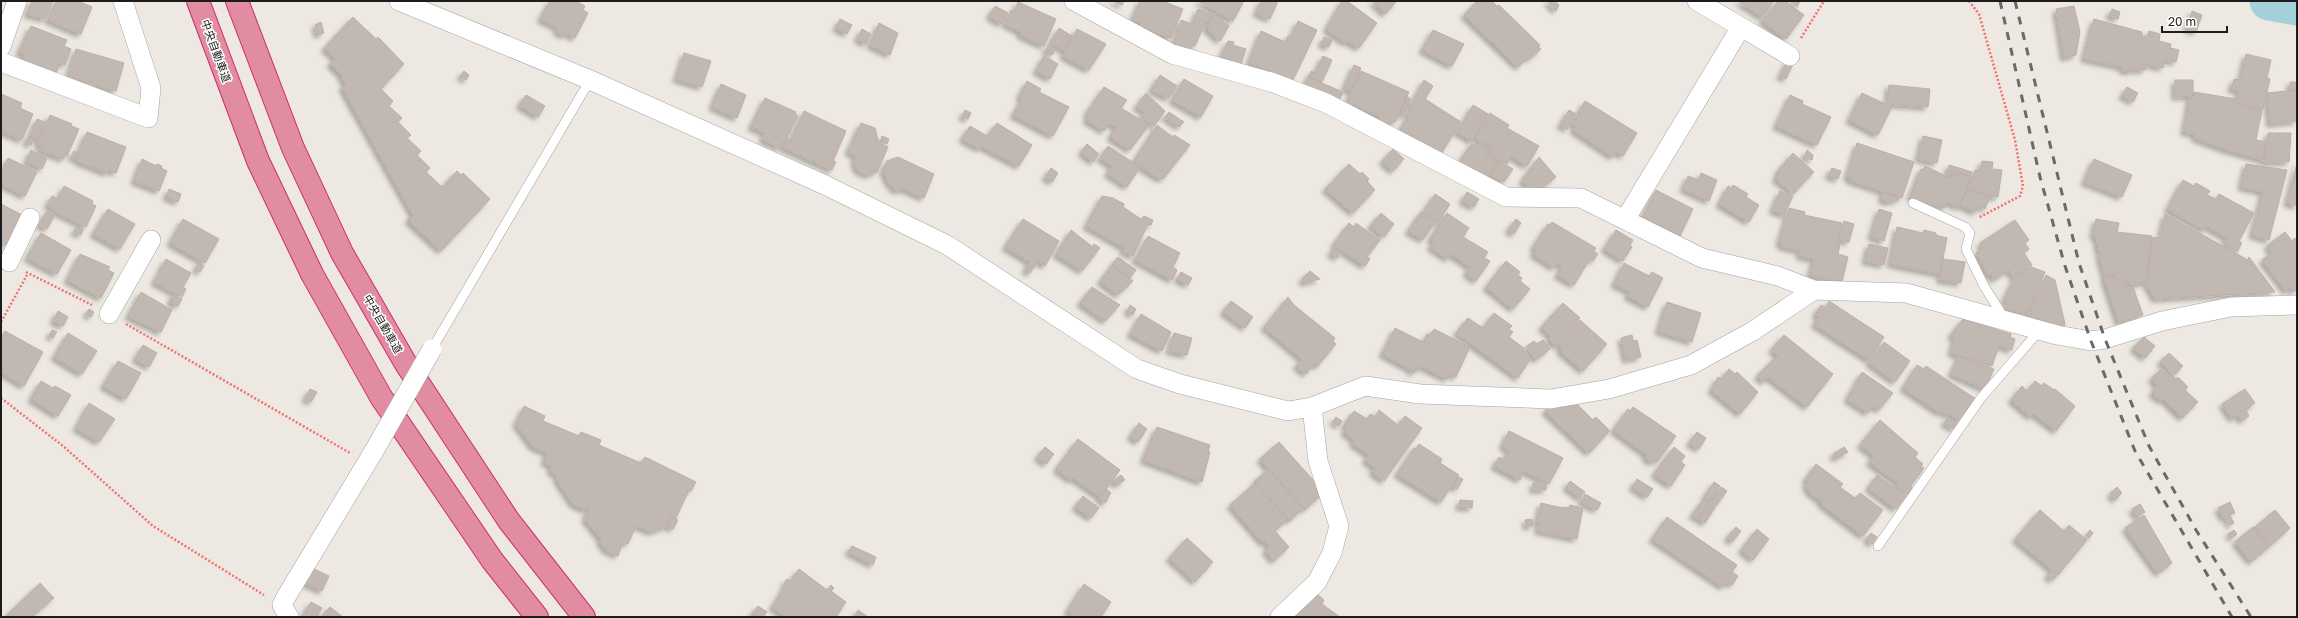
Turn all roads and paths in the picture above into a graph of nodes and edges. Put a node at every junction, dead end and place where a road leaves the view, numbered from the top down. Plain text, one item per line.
1 (17, 1) edge
2 (122, 1) edge
3 (198, 1) edge
4 (237, 1) edge
5 (399, 1) edge
6 (1074, 1) edge
7 (1697, 1) edge
8 (1824, 1) edge
9 (1969, 1) edge
10 (1741, 27) junction
11 (1, 47) edge
12 (1790, 56) joint
13 (1, 62) edge
14 (590, 80) junction
15 (1913, 203) dead end
16 (30, 218) dead end
17 (1626, 218) junction
18 (1970, 232) junction
19 (151, 240) dead end
20 (9, 262) joint
21 (28, 273) junction
22 (1814, 290) junction
23 (2297, 305) edge
24 (109, 314) junction
25 (2006, 320) junction
26 (1, 322) edge
27 (2040, 330) junction
28 (432, 349) joint
29 (1, 398) edge
30 (1312, 407) junction
31 (370, 457) junction
32 (1878, 546) dead end
33 (285, 611) edge
34 (537, 617) edge
35 (584, 617) edge
36 (1280, 617) edge

1 - 11 street
2 - 13 street
3 - 34 highway, 中央自動車道
4 - 35 highway, 中央自動車道
5 - 14 street
6 - 17 street
7 - 10 street
8 - 12 path
9 - 18 path
10 - 12 street
10 - 17 street
14 - 28 lane
14 - 30 street
15 - 18 lane
16 - 20 street
17 - 22 street
18 - 25 lane
19 - 24 street
20 - 21 path
21 - 24 path
21 - 26 path
22 - 25 street
22 - 30 street
23 - 27 street
24 - 31 path
25 - 27 street
27 - 32 lane
28 - 31 street, bridge
29 - 33 path
30 - 36 street
31 - 33 street

